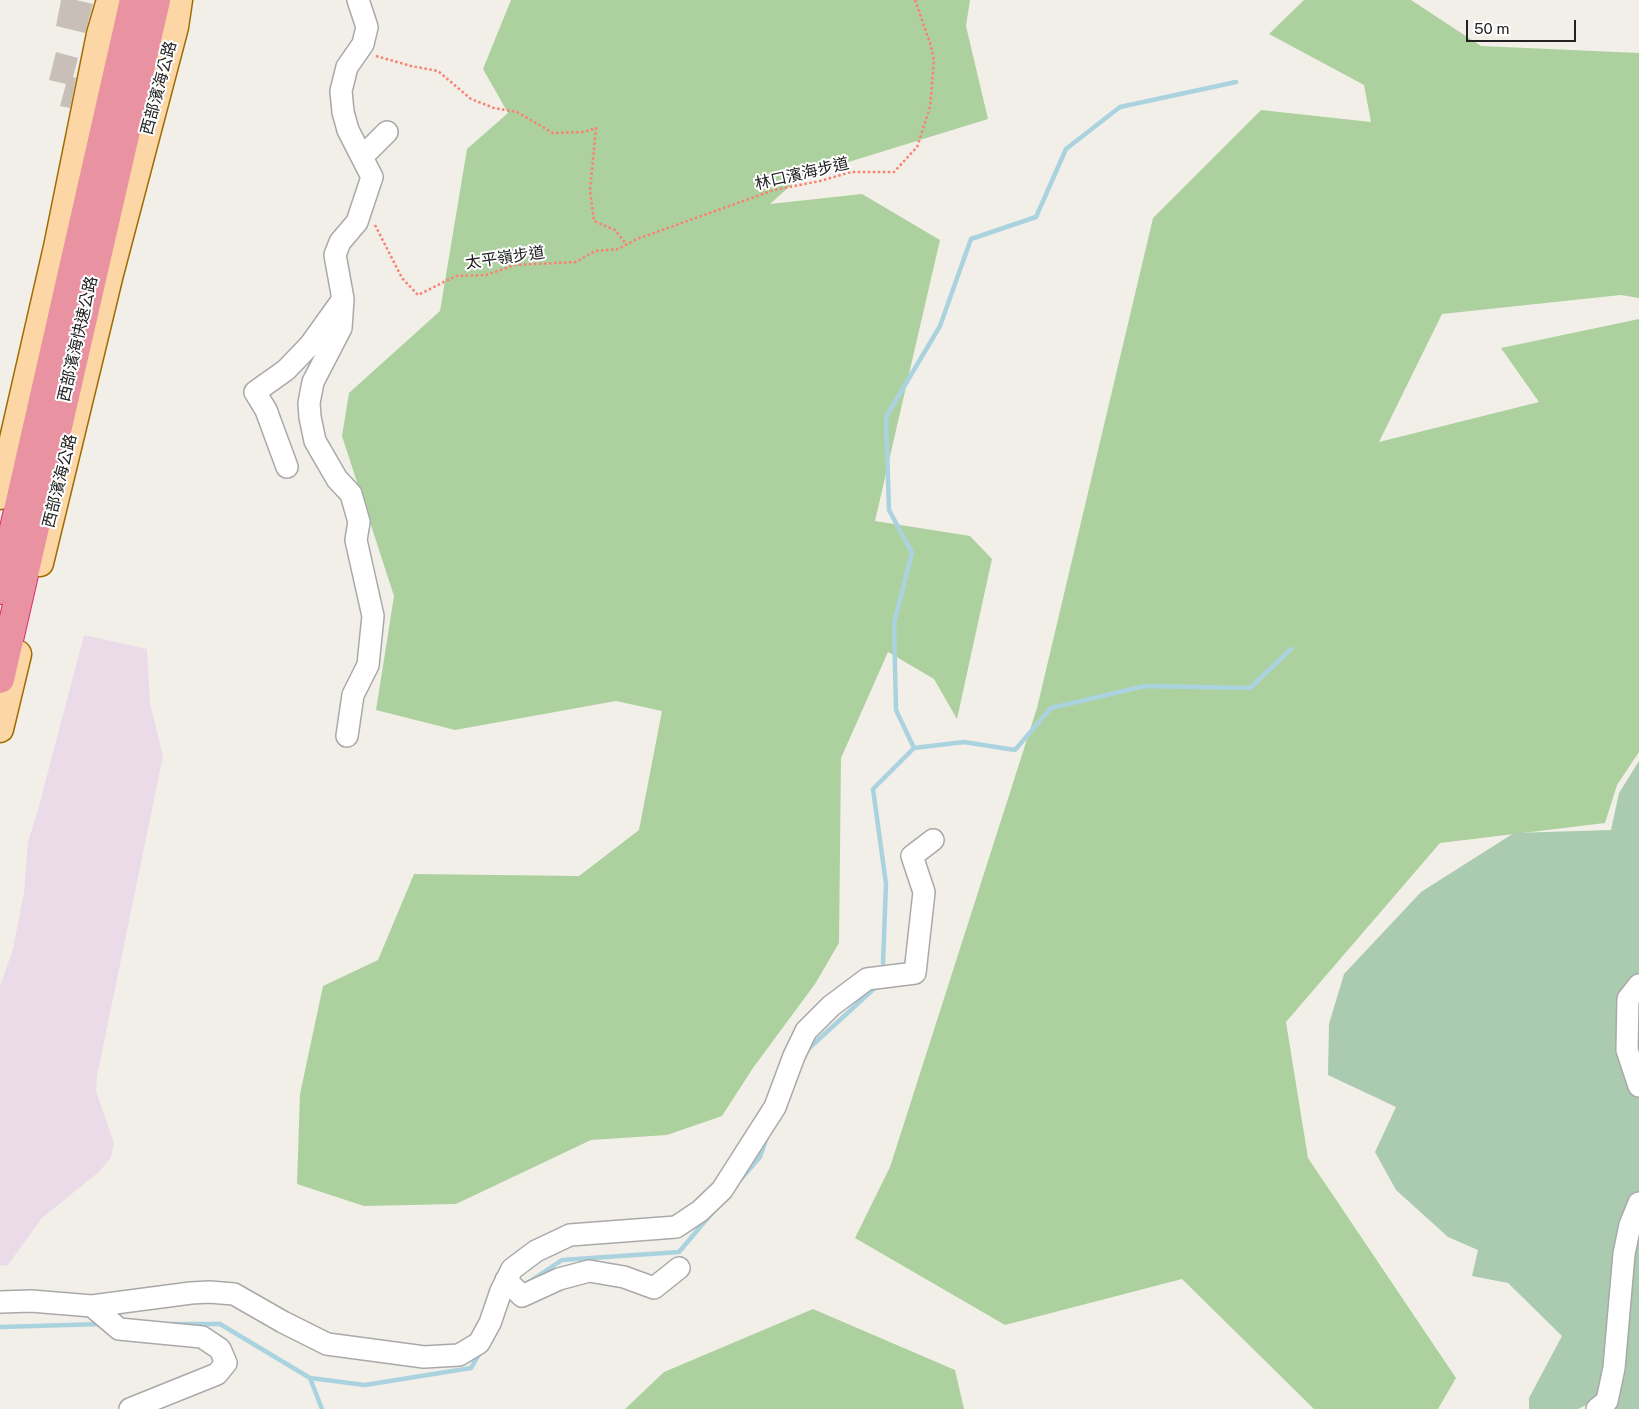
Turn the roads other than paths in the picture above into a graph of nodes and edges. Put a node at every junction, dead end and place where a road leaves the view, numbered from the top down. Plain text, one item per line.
1 (110, 0) edge
2 (118, 0) edge
3 (134, 0) edge
4 (156, 0) edge
5 (173, 0) edge
6 (179, 0) edge
7 (358, 0) edge
8 (134, 46) junction
9 (387, 132) dead end
10 (362, 157) junction
11 (90, 242) junction
12 (343, 299) junction
13 (287, 467) dead end
14 (0, 496) edge
15 (0, 590) edge
16 (0, 679) edge
17 (0, 729) edge
18 (347, 736) dead end
19 (933, 840) dead end
20 (1639, 986) edge
21 (1639, 1086) edge
22 (1639, 1203) edge
23 (678, 1268) dead end
24 (513, 1286) junction
25 (0, 1302) edge
26 (105, 1317) junction
27 (130, 1409) edge
28 (1597, 1409) edge

1 - 14 main road
2 - 11 highway
3 - 8 highway, 西部濱海快速公路
4 - 8 highway, 西部濱海快速公路
5 - 11 highway
6 - 17 main road, 西部濱海公路
7 - 10 street
8 - 11 highway, 西部濱海快速公路
9 - 10 street
10 - 12 street
11 - 15 highway, 西部濱海快速公路
11 - 16 highway, 西部濱海快速公路
12 - 13 street
12 - 18 street
19 - 24 street
20 - 21 street
22 - 28 street
23 - 24 street
24 - 26 street
25 - 26 street
26 - 27 street

